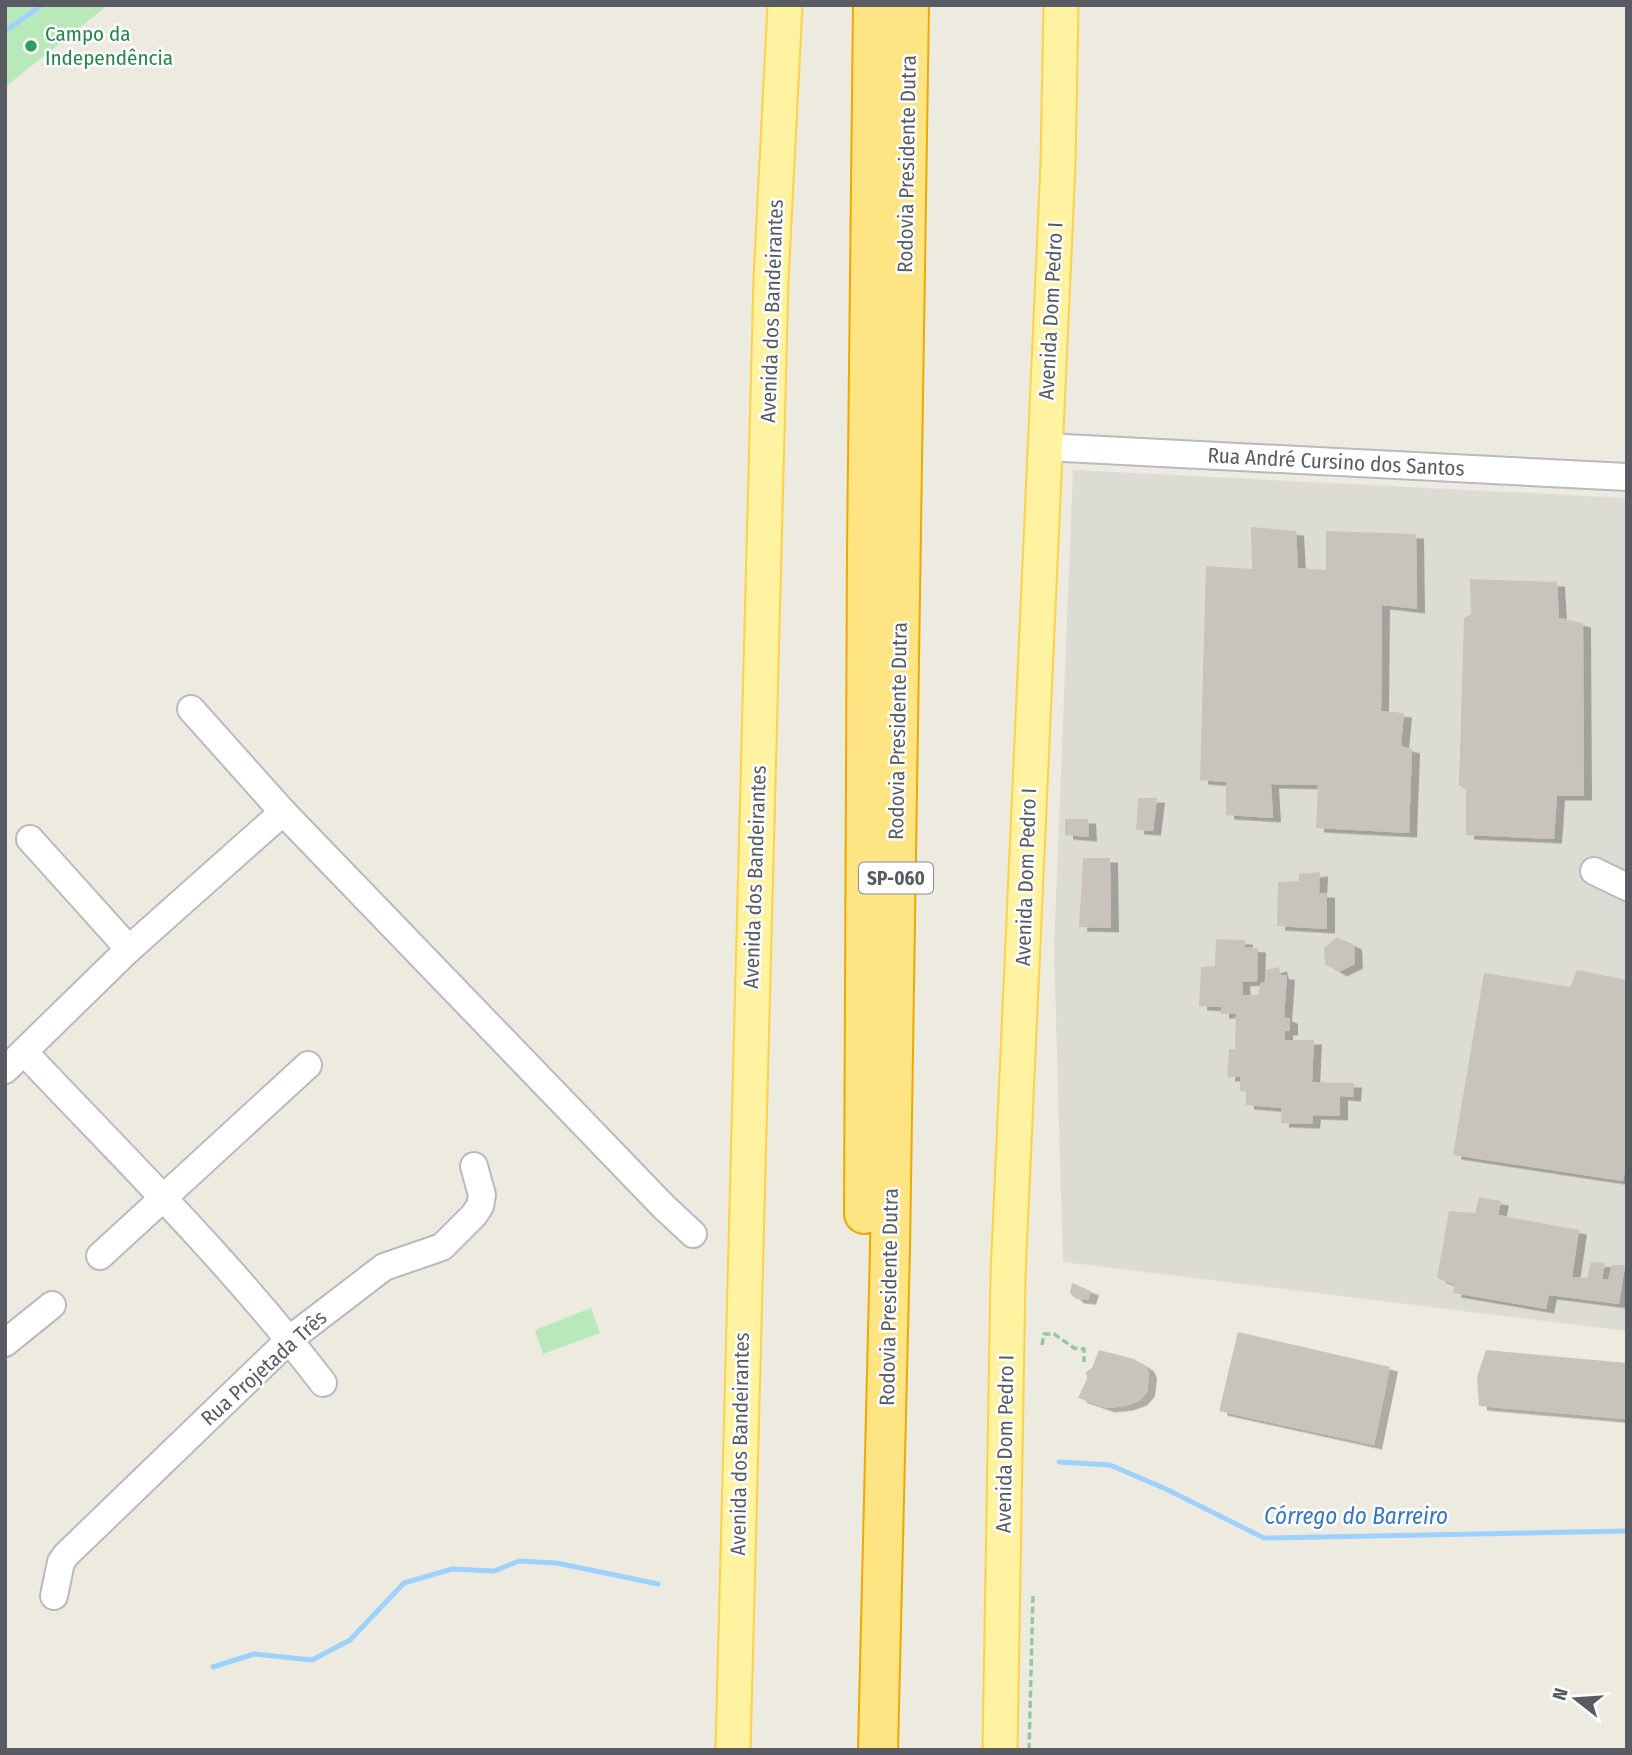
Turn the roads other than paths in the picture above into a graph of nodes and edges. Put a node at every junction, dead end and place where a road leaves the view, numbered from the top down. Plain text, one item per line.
1 (785, 5) edge
2 (873, 5) edge
3 (909, 5) edge
4 (1060, 5) edge
5 (1045, 447) junction
6 (1627, 477) edge
7 (191, 709) dead end
8 (284, 812) junction
9 (30, 839) dead end
10 (1594, 871) dead end
11 (1627, 887) edge
12 (129, 949) junction
13 (15, 1061) edge
14 (308, 1065) dead end
15 (474, 1166) dead end
16 (163, 1199) junction
17 (693, 1234) dead end
18 (100, 1256) dead end
19 (52, 1305) dead end
20 (289, 1339) junction
21 (5, 1343) edge
22 (323, 1383) dead end
23 (54, 1596) dead end
24 (733, 1750) edge
25 (856, 1750) edge
26 (878, 1750) edge
27 (1000, 1750) edge

1 - 24 main road, Avenida dos Bandeirantes
2 - 25 highway, Rodovia Presidente Dutra / SP-060
3 - 26 highway, Rodovia Presidente Dutra / SP-060
4 - 5 main road, Avenida Dom Pedro I
5 - 6 street, Rua André Cursino dos Santos
5 - 27 main road, Avenida Dom Pedro I
7 - 8 street
8 - 12 street
8 - 17 street
9 - 12 street
10 - 11 street
12 - 13 street
13 - 16 street
14 - 16 street
15 - 20 street, Rua Projetada Três
16 - 18 street
16 - 20 street
19 - 21 street
20 - 22 street
20 - 23 street, Rua Projetada Três

